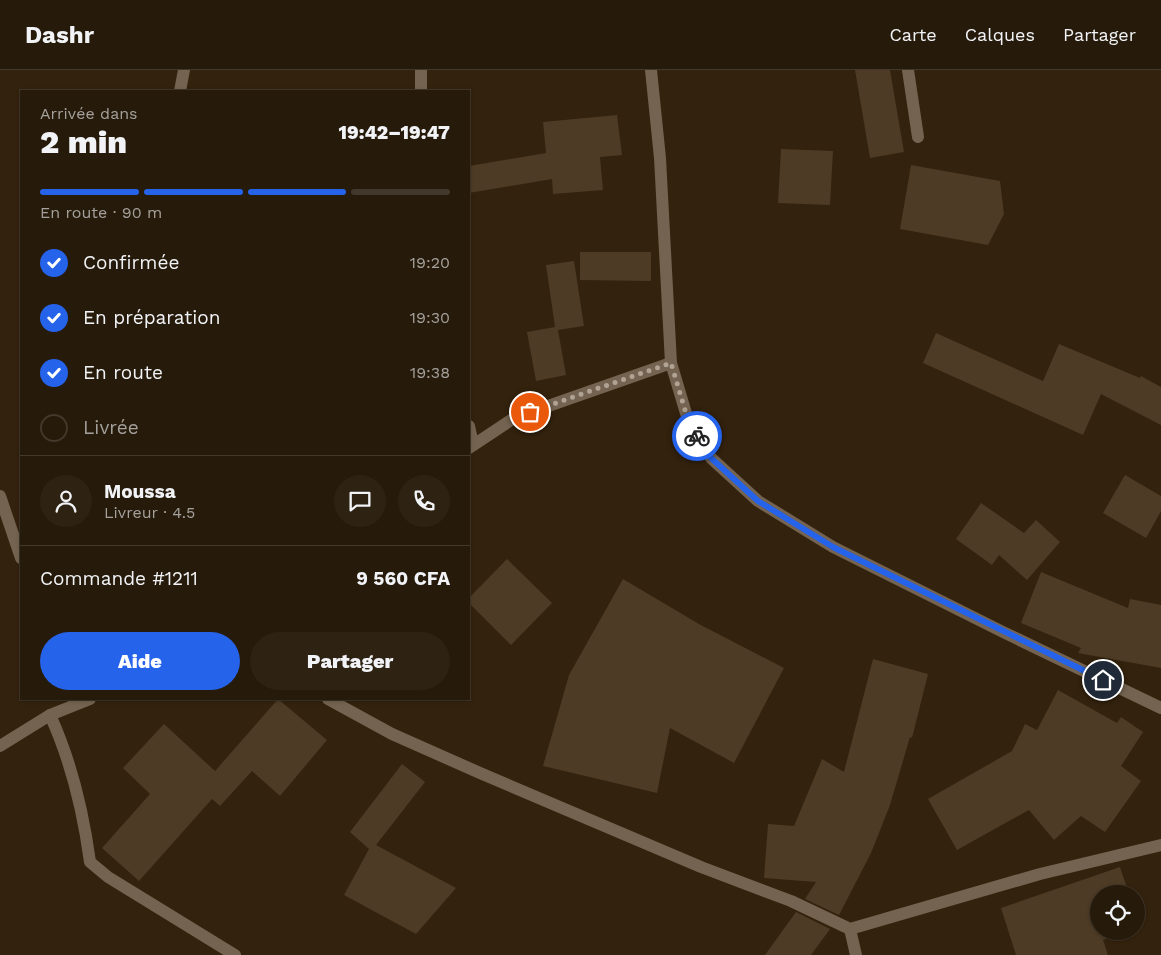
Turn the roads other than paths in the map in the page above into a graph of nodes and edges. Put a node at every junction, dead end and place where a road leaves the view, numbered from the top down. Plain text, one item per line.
1 (184, 70) edge
2 (420, 70) edge
3 (651, 70) edge
4 (908, 70) edge
5 (180, 90) edge
6 (421, 90) edge
7 (918, 137) dead end
8 (671, 363) junction
9 (471, 446) edge
10 (0, 496) edge
11 (20, 555) edge
12 (82, 700) edge
13 (330, 700) edge
14 (1161, 708) edge
15 (50, 715) junction
16 (0, 746) edge
17 (1161, 845) edge
18 (850, 929) junction
19 (235, 955) edge
20 (856, 955) edge

1 - 5 street
2 - 6 street
3 - 8 street
4 - 7 street
8 - 9 street
8 - 14 street
10 - 11 street
12 - 15 street
13 - 18 street
15 - 16 street
15 - 19 street
17 - 18 street
18 - 20 street

